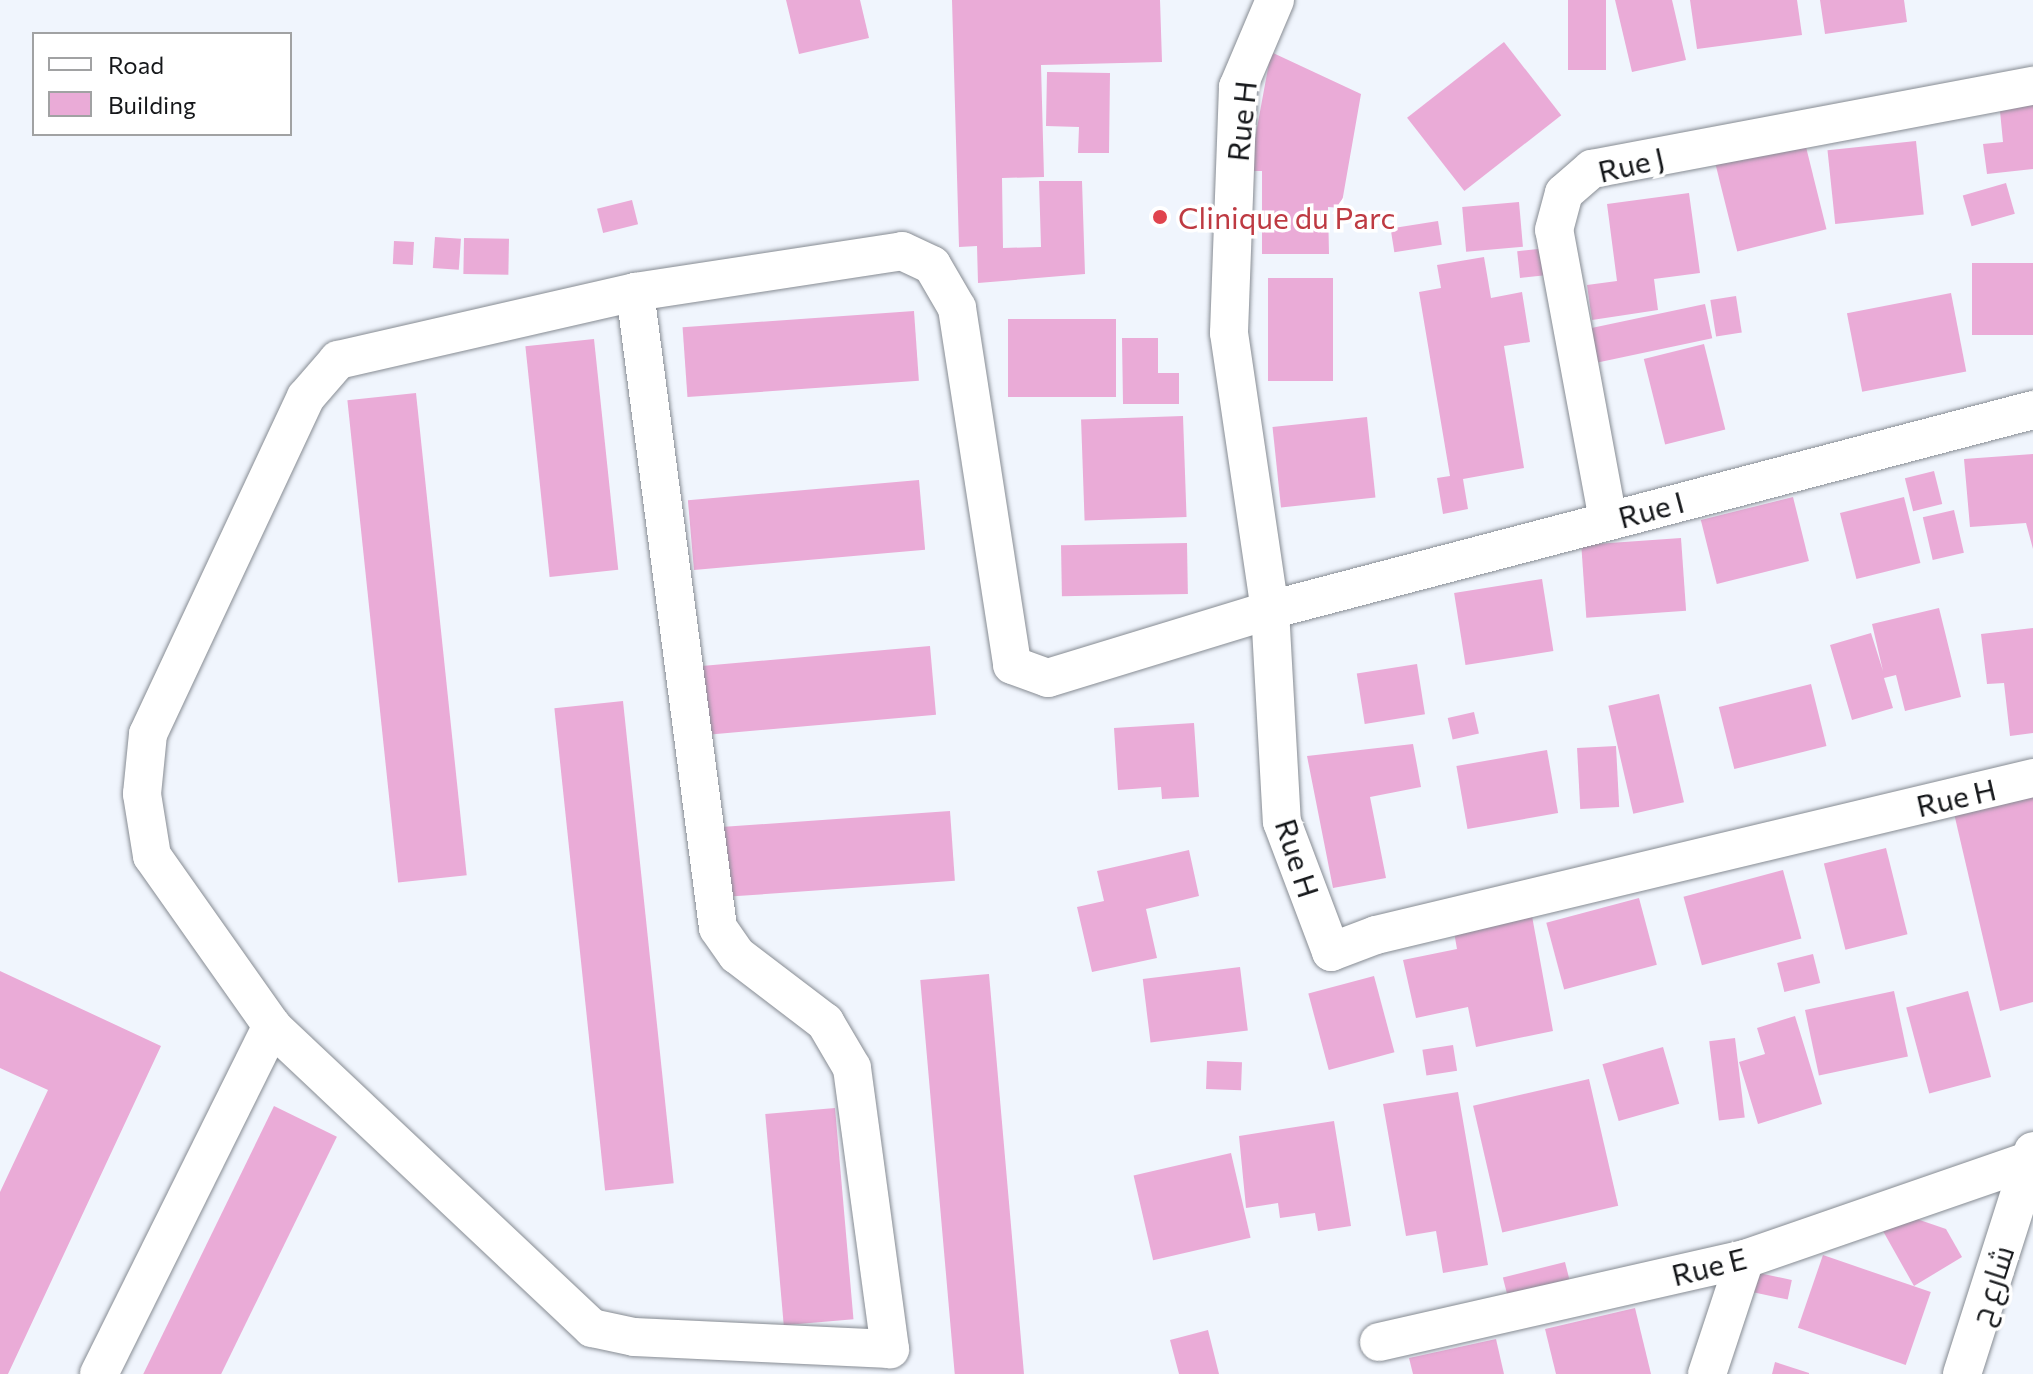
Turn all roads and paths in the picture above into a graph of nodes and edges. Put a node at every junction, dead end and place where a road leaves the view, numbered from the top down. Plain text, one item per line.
1 (1275, 0) edge
2 (2033, 86) edge
3 (635, 292) junction
4 (2033, 410) edge
5 (1608, 520) junction
6 (1270, 610) junction
7 (2033, 778) edge
8 (272, 1026) junction
9 (2032, 1156) edge
10 (2016, 1252) edge
11 (1745, 1259) junction
12 (1379, 1342) dead end
13 (894, 1362) edge
14 (99, 1374) edge
15 (1707, 1374) edge
16 (1962, 1374) edge

1 - 6 street, Rue H
2 - 5 street, Rue J
3 - 6 street, Rue I
3 - 8 street, Rue I
3 - 13 street
4 - 5 street, Rue I
5 - 6 street, Rue I
6 - 7 street, Rue H
8 - 13 street, Rue I
8 - 14 street
9 - 10 street, شارع ح
9 - 11 street, Rue E
10 - 16 street, شارع ح
11 - 12 street, Rue E
11 - 15 street

